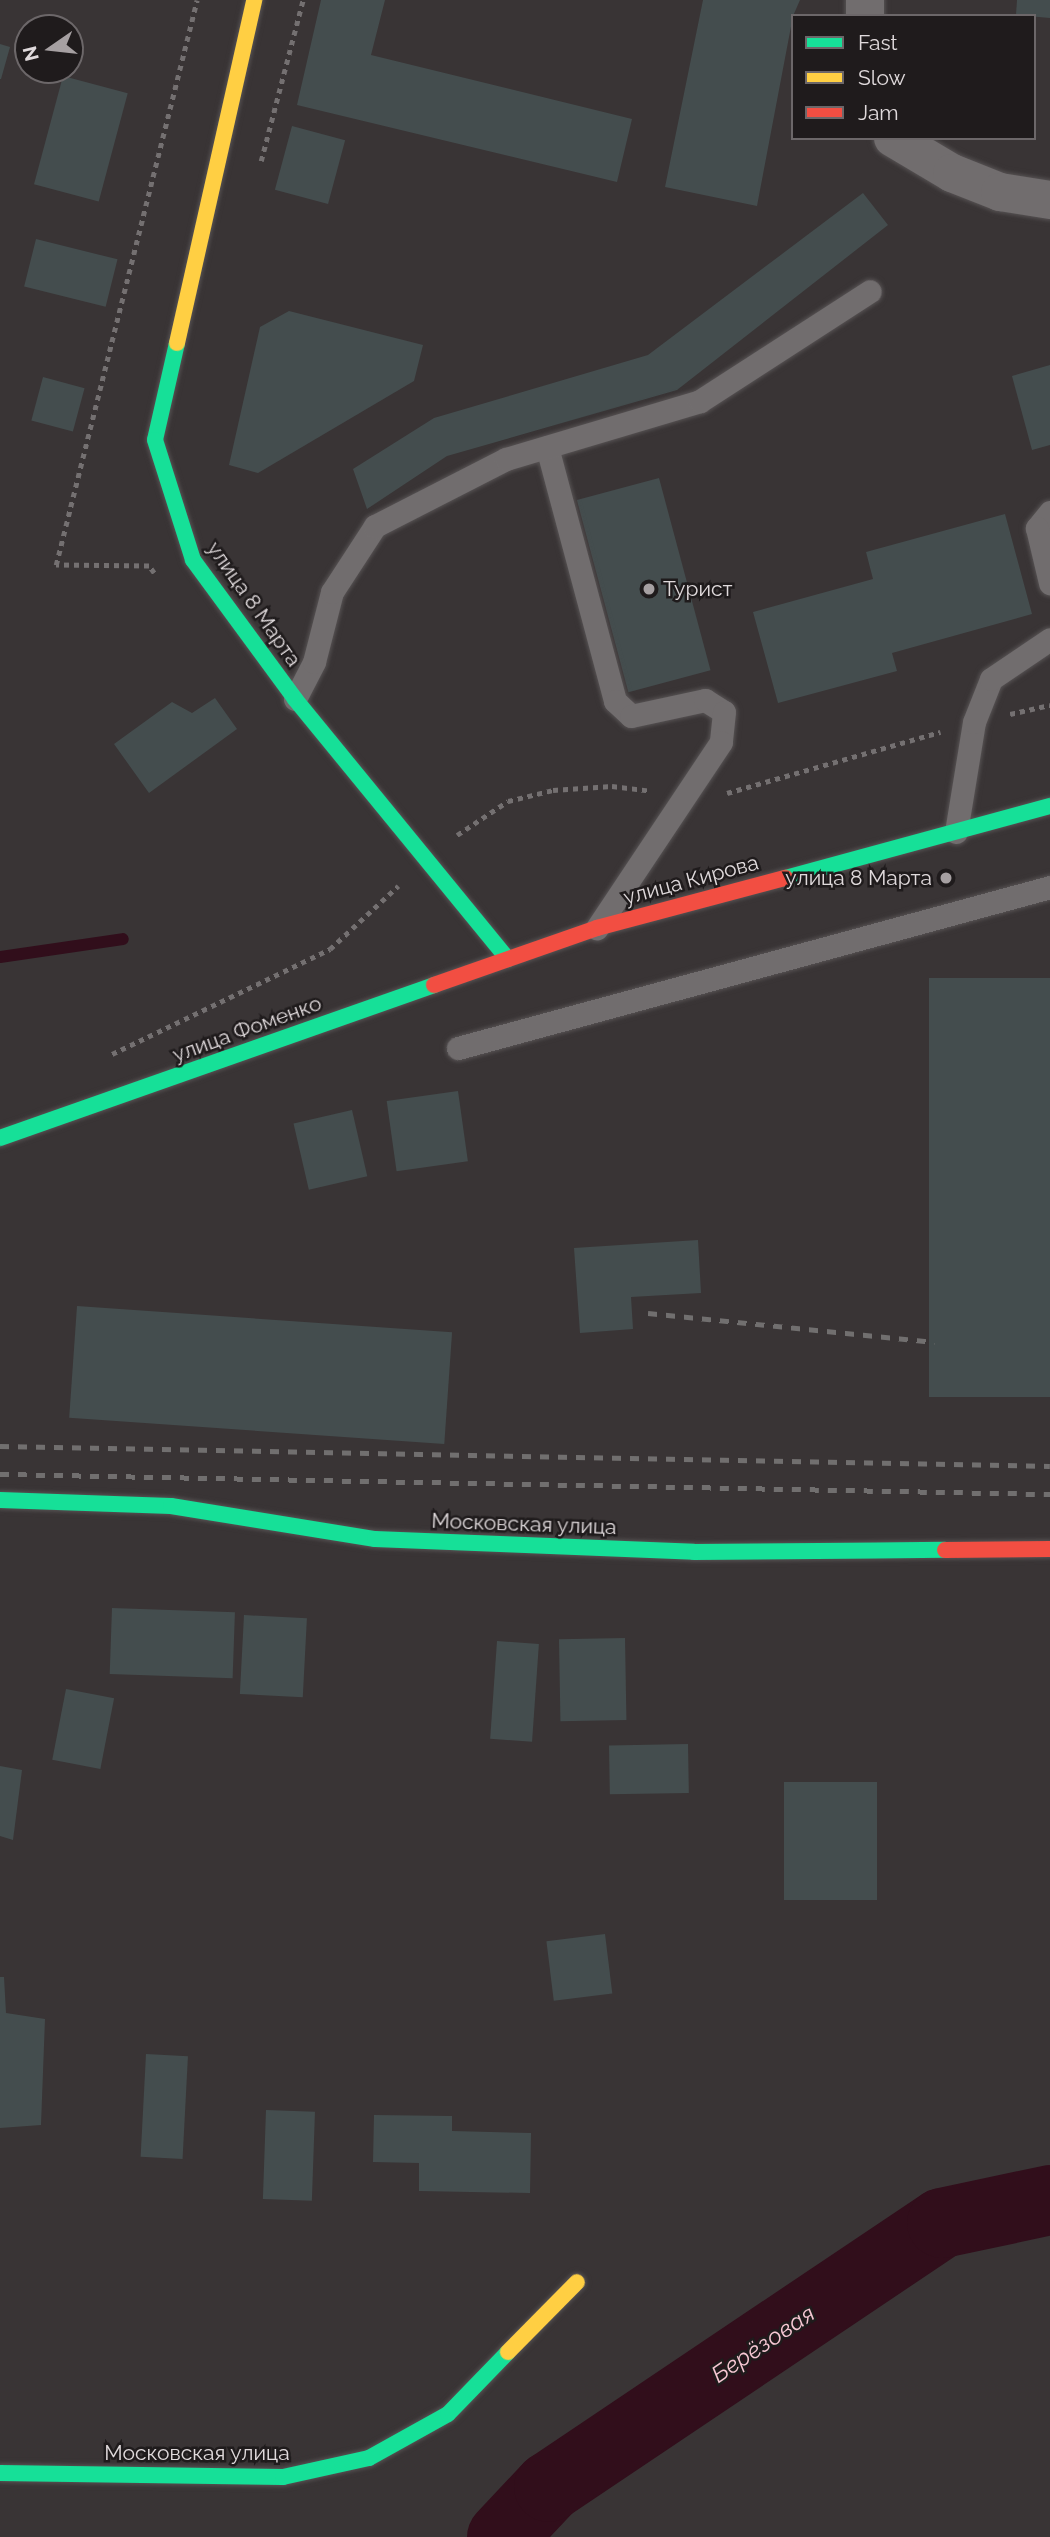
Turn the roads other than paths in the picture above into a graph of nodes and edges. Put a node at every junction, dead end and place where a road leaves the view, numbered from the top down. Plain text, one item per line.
1 (254, 0) edge
2 (896, 140) edge
3 (1050, 200) edge
4 (870, 291) dead end
5 (547, 447) junction
6 (1050, 512) edge
7 (1050, 583) edge
8 (1050, 639) edge
9 (295, 699) junction
10 (1050, 806) edge
11 (956, 832) junction
12 (1050, 887) edge
13 (597, 928) junction
14 (508, 959) junction
15 (458, 1048) dead end
16 (0, 1138) edge
17 (0, 1500) edge
18 (1050, 1549) edge
19 (577, 2282) dead end
20 (0, 2473) edge

1 - 9 street, улица 8 Марта
2 - 3 street
4 - 5 lane
5 - 9 lane
5 - 13 lane
6 - 7 lane
8 - 11 lane
9 - 14 street, улица 8 Марта
10 - 11 street, улица Кирова
11 - 13 street, улица Кирова
12 - 15 lane
13 - 14 street, улица Кирова
14 - 16 street, улица Фоменко
17 - 18 street, Московская улица
19 - 20 street, Московская улица

